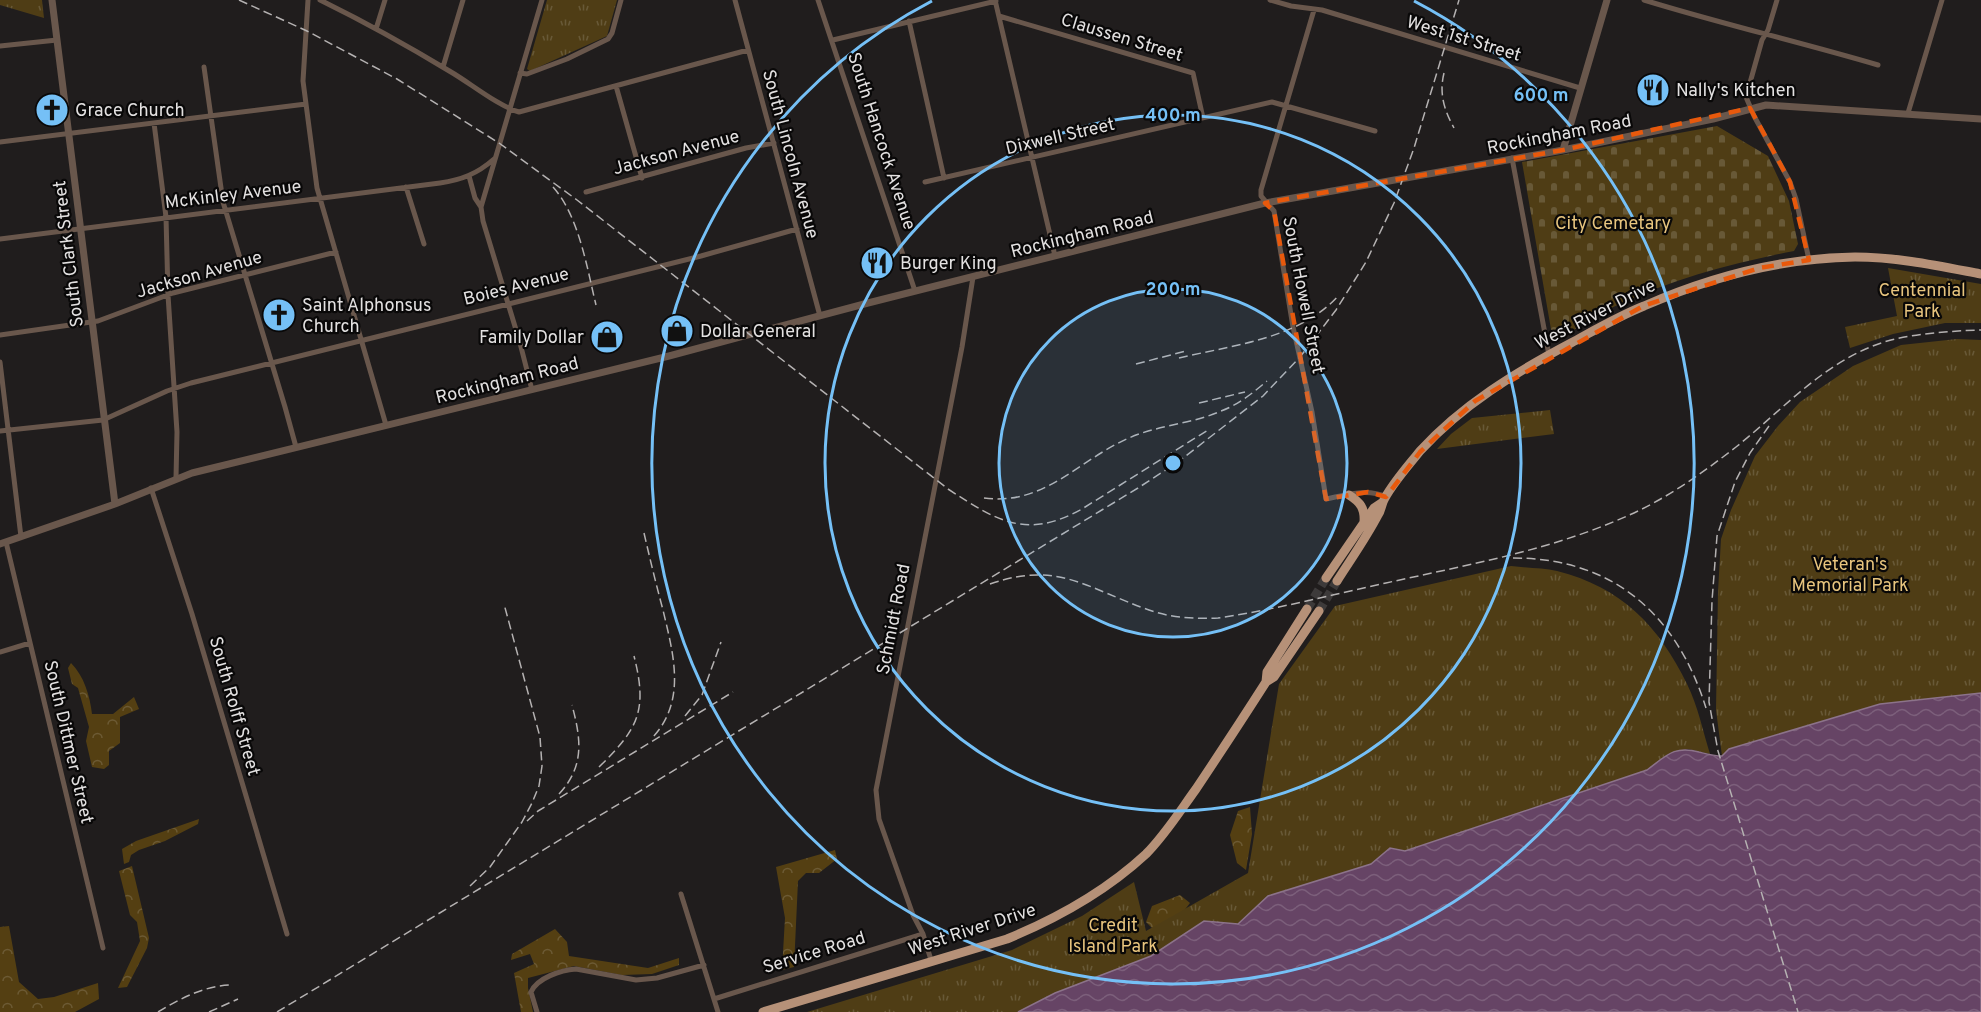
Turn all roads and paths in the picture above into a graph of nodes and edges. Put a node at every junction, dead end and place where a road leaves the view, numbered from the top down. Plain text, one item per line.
1 (52, 0) edge
2 (308, 0) edge
3 (320, 0) edge
4 (385, 0) edge
5 (463, 0) edge
6 (542, 0) edge
7 (621, 0) edge
8 (727, 0) edge
9 (818, 0) edge
10 (1270, 0) edge
11 (1607, 0) edge
12 (1644, 0) edge
13 (1777, 0) edge
14 (1942, 0) edge
15 (735, 1) edge
16 (995, 1) edge
17 (1299, 3) edge
18 (1314, 10) junction
19 (999, 16) junction
20 (909, 21) junction
21 (376, 28) junction
22 (1765, 35) junction
23 (57, 40) junction
24 (833, 40) junction
25 (0, 46) edge
26 (748, 50) junction
27 (1878, 65) dead end
28 (204, 67) dead end
29 (443, 67) junction
30 (520, 73) junction
31 (616, 86) junction
32 (1580, 88) junction
33 (306, 104) junction
34 (1286, 105) junction
35 (1750, 108) junction
36 (510, 109) junction
37 (1908, 113) junction
38 (212, 117) junction
39 (1203, 118) junction
40 (1981, 119) edge
41 (154, 123) junction
42 (1375, 131) dead end
43 (68, 134) junction
44 (0, 142) edge
45 (774, 143) junction
46 (1563, 150) junction
47 (1031, 158) junction
48 (1512, 158) junction
49 (494, 159) junction
50 (469, 176) junction
51 (642, 178) junction
52 (944, 178) junction
53 (925, 182) dead end
54 (406, 188) junction
55 (586, 192) dead end
56 (320, 198) junction
57 (1265, 203) junction
58 (481, 207) junction
59 (226, 210) junction
60 (166, 217) junction
61 (80, 228) junction
62 (796, 229) junction
63 (0, 238) edge
64 (424, 244) dead end
65 (336, 252) junction
66 (1055, 256) junction
67 (1809, 260) junction
68 (1981, 274) edge
69 (245, 276) junction
70 (973, 277) junction
71 (915, 291) junction
72 (168, 295) junction
73 (507, 303) junction
74 (820, 316) junction
75 (91, 322) junction
76 (0, 334) edge
77 (361, 340) junction
78 (1549, 355) junction
79 (0, 362) edge
80 (271, 363) junction
81 (174, 388) junction
82 (532, 390) junction
83 (103, 420) junction
84 (386, 426) junction
85 (9, 430) junction
86 (0, 431) edge
87 (296, 447) junction
88 (176, 478) junction
89 (151, 488) junction
90 (1349, 495) junction
91 (1384, 500) junction
92 (115, 504) junction
93 (1364, 522) junction
94 (21, 537) junction
95 (3, 543) edge
96 (1326, 578) tunnel mouth
97 (1337, 581) tunnel mouth
98 (1307, 609) tunnel mouth
99 (1318, 611) tunnel mouth
100 (30, 643) junction
101 (0, 652) edge
102 (1266, 682) junction
103 (681, 894) dead end
104 (287, 934) dead end
105 (923, 934) junction
106 (104, 948) dead end
107 (931, 960) junction
108 (704, 965) junction
109 (714, 999) junction
110 (537, 1012) edge
111 (718, 1012) edge
112 (764, 1012) edge

1 - 23 street, South Clark Street
2 - 33 street
3 - 21 street
4 - 21 street
5 - 29 street
6 - 30 street
7 - 30 street
8 - 15 street
9 - 24 street, South Hancock Avenue
10 - 17 street, West 1st Street
11 - 32 street
12 - 22 street
13 - 22 street
14 - 37 street
15 - 26 street, South Lincoln Avenue
16 - 19 street
16 - 20 street
17 - 18 street, West 1st Street
18 - 32 street, West 1st Street
18 - 34 street, South Howell Street
19 - 39 street, Claussen Street
19 - 47 street
20 - 24 street
20 - 52 street
21 - 29 street
22 - 27 street
22 - 35 street
23 - 25 street
23 - 43 street, South Clark Street
24 - 71 street, South Hancock Avenue
26 - 31 street
26 - 45 street, South Lincoln Avenue
28 - 38 street
29 - 36 street
30 - 36 street
31 - 36 street
31 - 51 street
32 - 46 street
33 - 38 street
33 - 56 street
34 - 39 street, Dixwell Street
34 - 42 street, Dixwell Street
34 - 57 street, South Howell Street
35 - 37 street, Rockingham Road
35 - 46 street, Rockingham Road
35 - 67 street
36 - 49 street
37 - 40 street, Rockingham Road
38 - 41 street
38 - 59 street
39 - 47 street, Dixwell Street
41 - 43 street
41 - 60 street
43 - 44 street
43 - 61 street, South Clark Street
45 - 51 street, Jackson Avenue
45 - 62 street, South Lincoln Avenue
46 - 48 street, Rockingham Road
47 - 52 street, Dixwell Street
47 - 66 street
48 - 57 street, Rockingham Road
48 - 78 street
49 - 50 street, McKinley Avenue
49 - 58 street
50 - 54 street, McKinley Avenue
50 - 58 street
51 - 55 street, Jackson Avenue
52 - 53 street, Dixwell Street
54 - 56 street, McKinley Avenue
54 - 64 street
56 - 59 street, McKinley Avenue
56 - 65 street
57 - 66 street, Rockingham Road
57 - 90 street, South Howell Street
58 - 73 street
59 - 60 street, McKinley Avenue
59 - 69 street
60 - 61 street, McKinley Avenue
60 - 72 street
61 - 63 street, McKinley Avenue
61 - 75 street, South Clark Street
62 - 73 street, Boies Avenue
62 - 74 street, South Lincoln Avenue
65 - 69 street, Jackson Avenue
65 - 77 street
66 - 70 street, Rockingham Road
67 - 68 main road, West River Drive
67 - 78 main road, West River Drive
69 - 72 street, Jackson Avenue
69 - 80 street
70 - 71 street, Rockingham Road
70 - 105 street, Schmidt Road
71 - 74 street, Rockingham Road
72 - 75 street, Jackson Avenue
72 - 81 street
73 - 77 street, Boies Avenue
73 - 82 street
74 - 82 street, Rockingham Road
75 - 76 street, Jackson Avenue
75 - 83 street, South Clark Street
77 - 80 street, Boies Avenue
77 - 84 street
78 - 91 main road, West River Drive
79 - 85 street
80 - 81 street, Boies Avenue
80 - 87 street
81 - 83 street, Boies Avenue
81 - 88 street
82 - 84 street, Rockingham Road
83 - 85 street, Boies Avenue
83 - 92 street, South Clark Street
84 - 87 street, Rockingham Road
85 - 86 street, Boies Avenue
85 - 94 street
87 - 88 street, Rockingham Road
88 - 89 street, Rockingham Road
89 - 92 street, Rockingham Road
89 - 104 street, South Rolff Street
90 - 91 street, South Howell Street
90 - 93 main road
91 - 93 main road, West River Drive
91 - 97 main road, West River Drive
92 - 94 street, Rockingham Road
93 - 96 main road, West River Drive
94 - 95 street, Rockingham Road
95 - 100 street, South Dittmer Street
98 - 102 main road, West River Drive
99 - 102 main road, West River Drive
100 - 101 street
100 - 106 street, South Dittmer Street
102 - 107 main road, West River Drive
103 - 108 street
105 - 107 street, Schmidt Road
105 - 109 street, Service Road
107 - 112 main road, West River Drive
108 - 109 street
108 - 110 street
109 - 111 street

